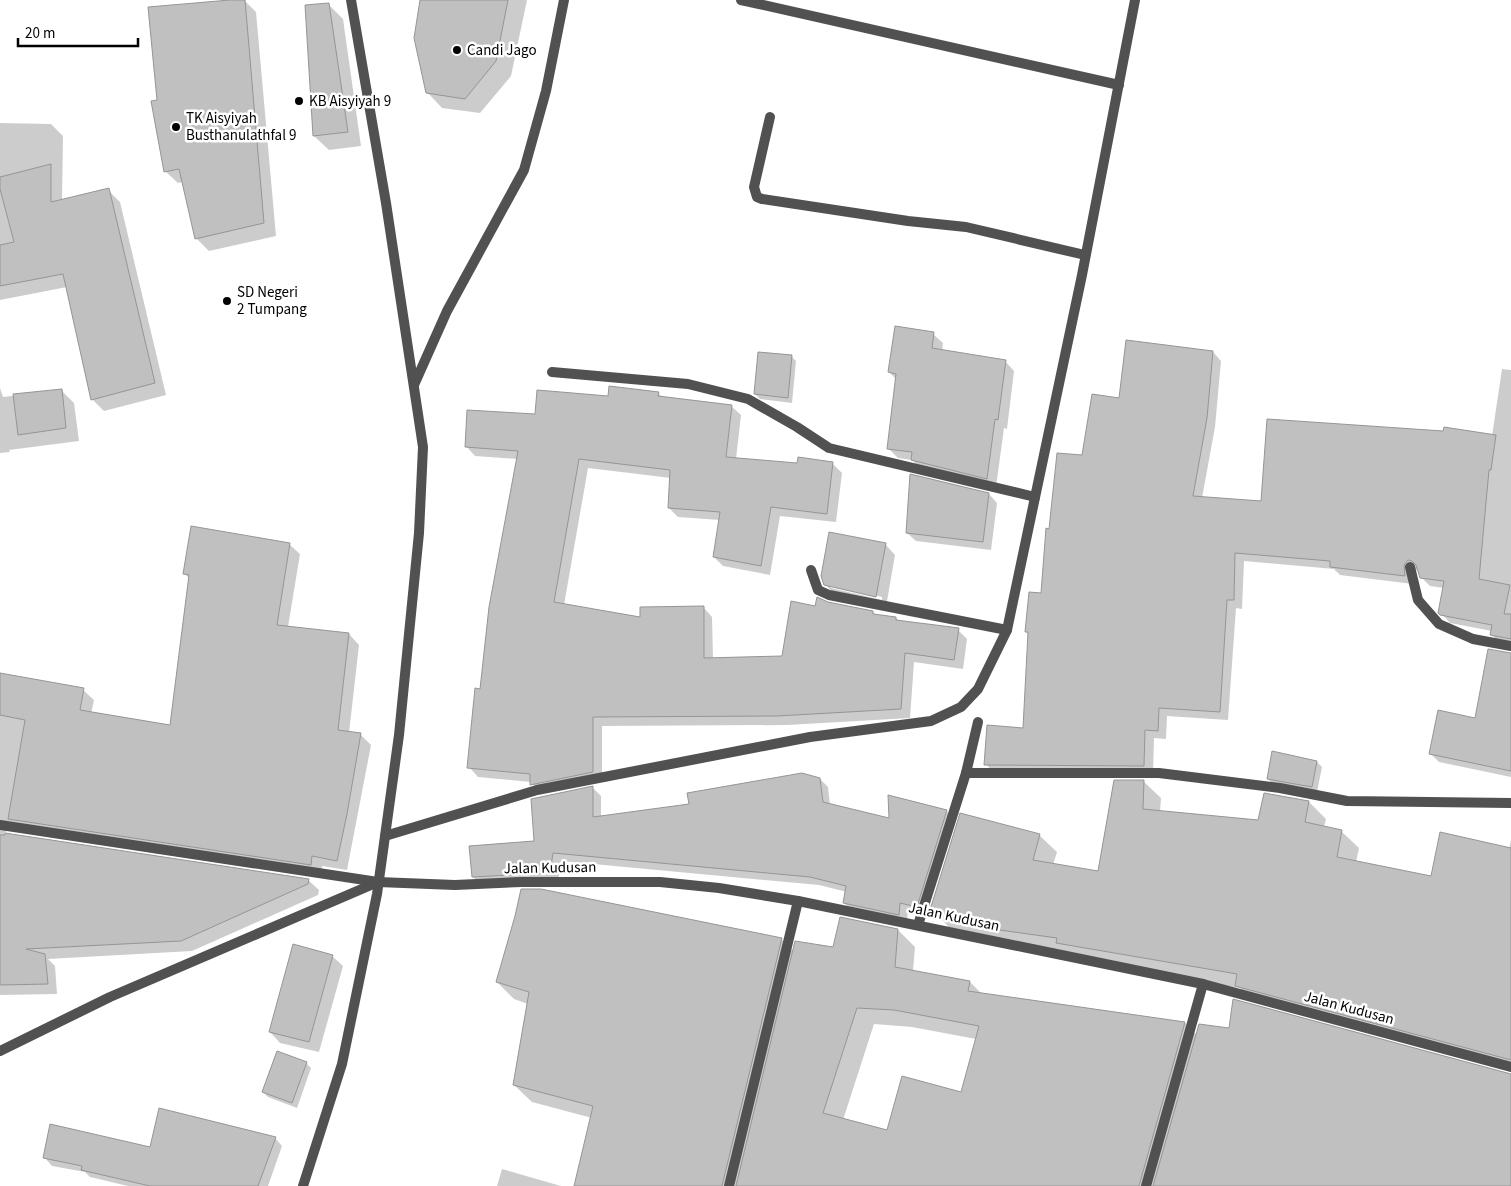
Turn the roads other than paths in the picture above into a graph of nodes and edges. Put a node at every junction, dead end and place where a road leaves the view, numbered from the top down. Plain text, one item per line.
1 (351, 0) edge
2 (564, 0) edge
3 (741, 0) edge
4 (1135, 0) edge
5 (1119, 85) junction
6 (770, 117) dead end
7 (1085, 255) junction
8 (552, 372) dead end
9 (414, 386) junction
10 (1035, 497) junction
11 (1410, 567) dead end
12 (811, 570) dead end
13 (1007, 630) junction
14 (1511, 646) edge
15 (978, 722) dead end
16 (966, 773) junction
17 (1511, 804) edge
18 (0, 825) edge
19 (385, 836) junction
20 (378, 882) junction
21 (798, 901) junction
22 (918, 926) junction
23 (1203, 984) junction
24 (0, 1051) edge
25 (1511, 1067) edge
26 (303, 1186) edge
27 (729, 1186) edge
28 (1146, 1186) edge

1 - 9 street
2 - 9 street
3 - 5 street
4 - 5 street
5 - 7 street
6 - 7 street
7 - 10 street
8 - 10 street
9 - 19 street
10 - 13 street
11 - 14 street
12 - 13 street
13 - 19 street
15 - 16 street
16 - 17 street
16 - 22 street
18 - 20 street, Jalan Kudusan
19 - 20 street
20 - 21 street, Jalan Kudusan
20 - 24 street
20 - 26 street
21 - 22 street, Jalan Kudusan
21 - 27 street
22 - 23 street, Jalan Kudusan
23 - 25 street, Jalan Kudusan
23 - 28 street

